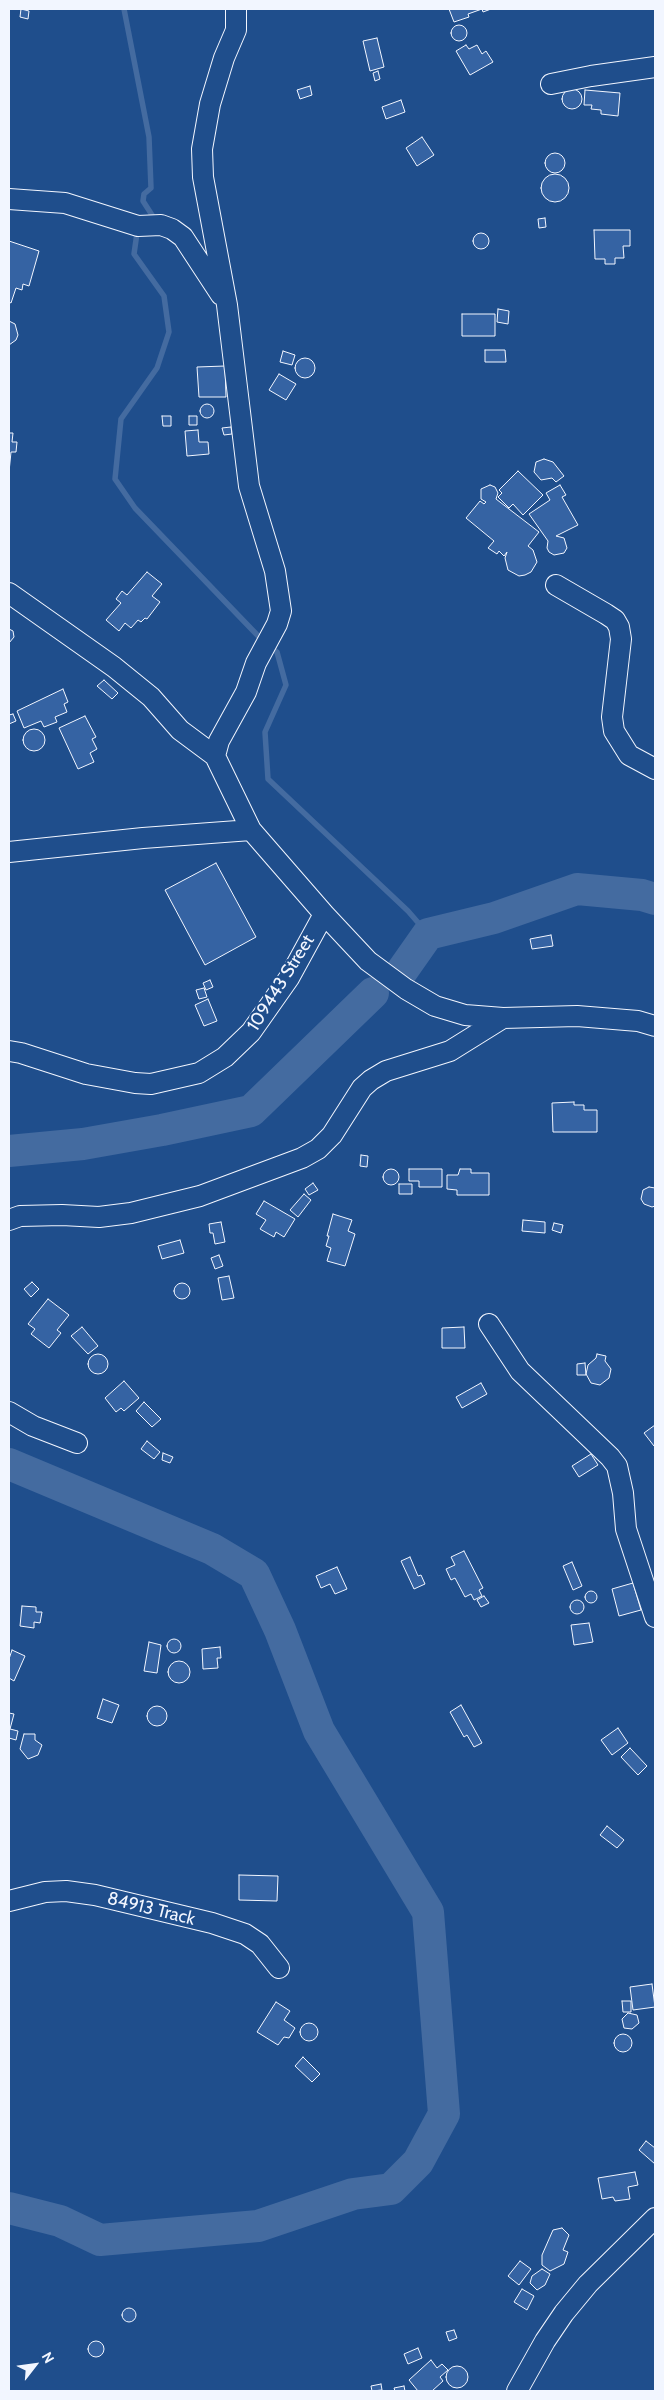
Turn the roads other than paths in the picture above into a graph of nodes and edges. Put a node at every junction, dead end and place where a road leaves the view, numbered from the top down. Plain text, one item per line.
1 (236, 9) edge
2 (655, 66) edge
3 (551, 84) dead end
4 (9, 199) edge
5 (228, 305) junction
6 (556, 585) dead end
7 (9, 593) edge
8 (215, 756) junction
9 (655, 769) edge
10 (251, 830) junction
11 (9, 852) edge
12 (324, 914) junction
13 (503, 1018) junction
14 (655, 1026) edge
15 (9, 1051) edge
16 (9, 1220) edge
17 (489, 1324) dead end
18 (9, 1412) edge
19 (77, 1443) dead end
20 (655, 1617) edge
21 (9, 1901) edge
22 (279, 1968) dead end
23 (655, 2218) edge
24 (518, 2391) edge

1 - 5 street
2 - 3 street
4 - 5 street
5 - 8 street
6 - 9 street
7 - 8 street
8 - 10 street
10 - 11 street
10 - 12 street
12 - 13 street
12 - 15 street, 109443 Street
13 - 14 street
13 - 16 street
17 - 20 street
18 - 19 street
21 - 22 street, 84913 Track
23 - 24 street

